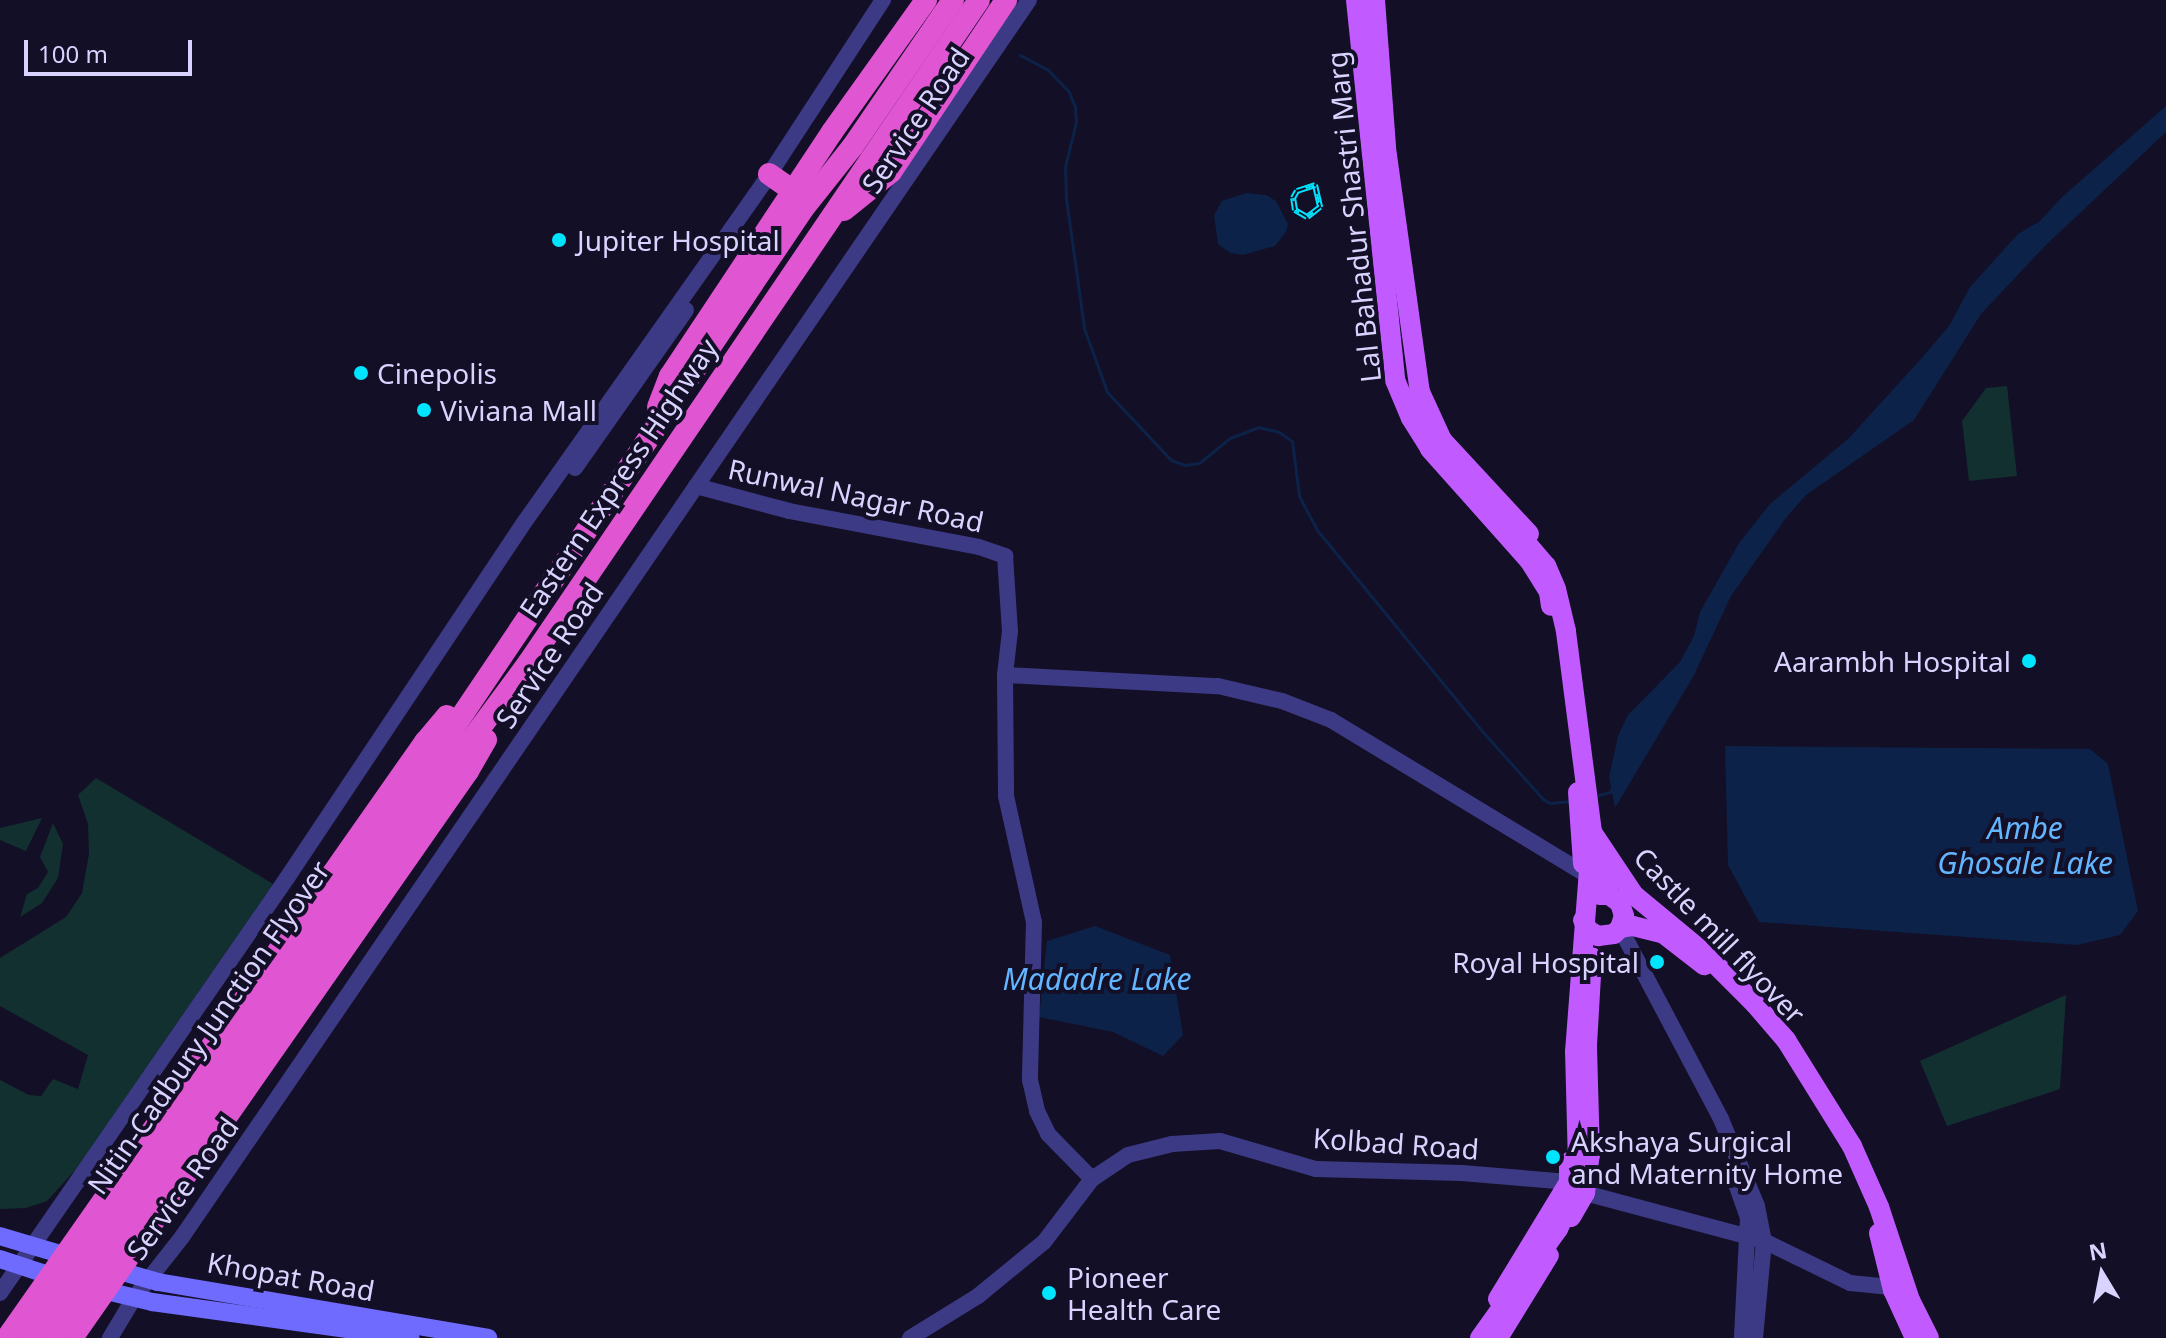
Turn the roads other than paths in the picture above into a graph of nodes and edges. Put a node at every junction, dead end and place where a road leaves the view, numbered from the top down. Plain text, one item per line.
1 (883, 0) edge
2 (894, 0) edge
3 (926, 0) edge
4 (953, 0) edge
5 (979, 0) edge
6 (1006, 0) edge
7 (1029, 0) edge
8 (1356, 0) edge
9 (1375, 0) edge
10 (780, 189) junction
11 (827, 224) junction
12 (1398, 323) junction
13 (696, 486) junction
14 (505, 648) junction
15 (529, 662) junction
16 (1005, 675) junction
17 (447, 757) junction
18 (1593, 826) junction
19 (1584, 873) junction
20 (1615, 899) junction
21 (1587, 919) junction
22 (1617, 931) junction
23 (1092, 1179) junction
24 (1577, 1188) junction
25 (1748, 1199) junction
26 (0, 1236) edge
27 (1746, 1238) junction
28 (1764, 1241) junction
29 (32, 1247) junction
30 (65, 1256) junction
31 (0, 1259) edge
32 (21, 1263) junction
33 (118, 1271) junction
34 (51, 1276) junction
35 (149, 1279) junction
36 (1902, 1288) junction
37 (105, 1291) junction
38 (0, 1293) edge
39 (134, 1298) junction
40 (430, 1332) edge
41 (7, 1338) edge
42 (27, 1338) edge
43 (51, 1338) edge
44 (72, 1338) edge
45 (110, 1338) edge
46 (411, 1338) edge
47 (488, 1338) edge
48 (910, 1338) edge
49 (1471, 1338) edge
50 (1480, 1338) edge
51 (1498, 1338) edge
52 (1742, 1338) edge
53 (1755, 1338) edge
54 (1915, 1338) edge
55 (1929, 1338) edge
56 (1938, 1338) edge

1 - 10 street
2 - 10 street
3 - 10 highway
4 - 10 highway
5 - 11 highway, Eastern Express Highway
6 - 11 highway
7 - 13 street, Service Road
8 - 12 main road, Lal Bahadur Shastri Marg
9 - 12 main road, Lal Bahadur Shastri Marg
10 - 14 highway, Eastern Express Highway
10 - 29 street
11 - 15 highway, Eastern Express Highway
12 - 18 main road, Castle mill flyover, bridge
12 - 18 main road, Lal Bahadur Shastri Marg, bridge
12 - 19 main road, Lal Bahadur Shastri Marg
13 - 16 street, Runwal Nagar Road
13 - 35 street, Service Road
14 - 17 highway, Eastern Express Highway
14 - 30 highway
15 - 17 highway, Eastern Express Highway
15 - 33 highway
16 - 19 street
16 - 23 street
17 - 42 highway, Nitin-Cadbury Junction Flyover, bridge
17 - 43 highway, Nitin-Cadbury Junction Flyover, bridge
18 - 20 main road, Lal Bahadur Shastri Marg
18 - 50 main road, Castle mill flyover, bridge
18 - 55 main road, Castle mill flyover, bridge
19 - 21 main road, Lal Bahadur Shastri Marg
20 - 21 main road
20 - 22 main road, Lal Bahadur Shastri Marg
20 - 36 main road
21 - 22 main road
21 - 24 main road, Lal Bahadur Shastri Marg
22 - 25 street
22 - 36 main road
23 - 24 street, Kolbad Road
23 - 48 street, Kolbad Road
24 - 27 street, Kolbad Road
24 - 49 main road
24 - 51 main road
25 - 27 street
25 - 28 street
26 - 29 main road, Khopat Road
27 - 28 street, Kolbad Road
27 - 52 street
28 - 36 street, Kolbad Road
28 - 53 street
29 - 30 main road, Khopat Road
29 - 32 street
30 - 33 main road, Khopat Road
30 - 34 highway
31 - 32 main road, Khopat Road
32 - 34 main road, Khopat Road
32 - 38 street
33 - 35 main road, Khopat Road
33 - 37 highway
34 - 37 main road, Khopat Road
34 - 41 highway
35 - 39 street, Service Road
35 - 40 main road, Khopat Road
36 - 54 main road
36 - 56 main road
37 - 39 main road, Khopat Road
37 - 44 highway
39 - 45 street, Service Road
39 - 46 main road, Khopat Road
40 - 47 main road, Khopat Road

